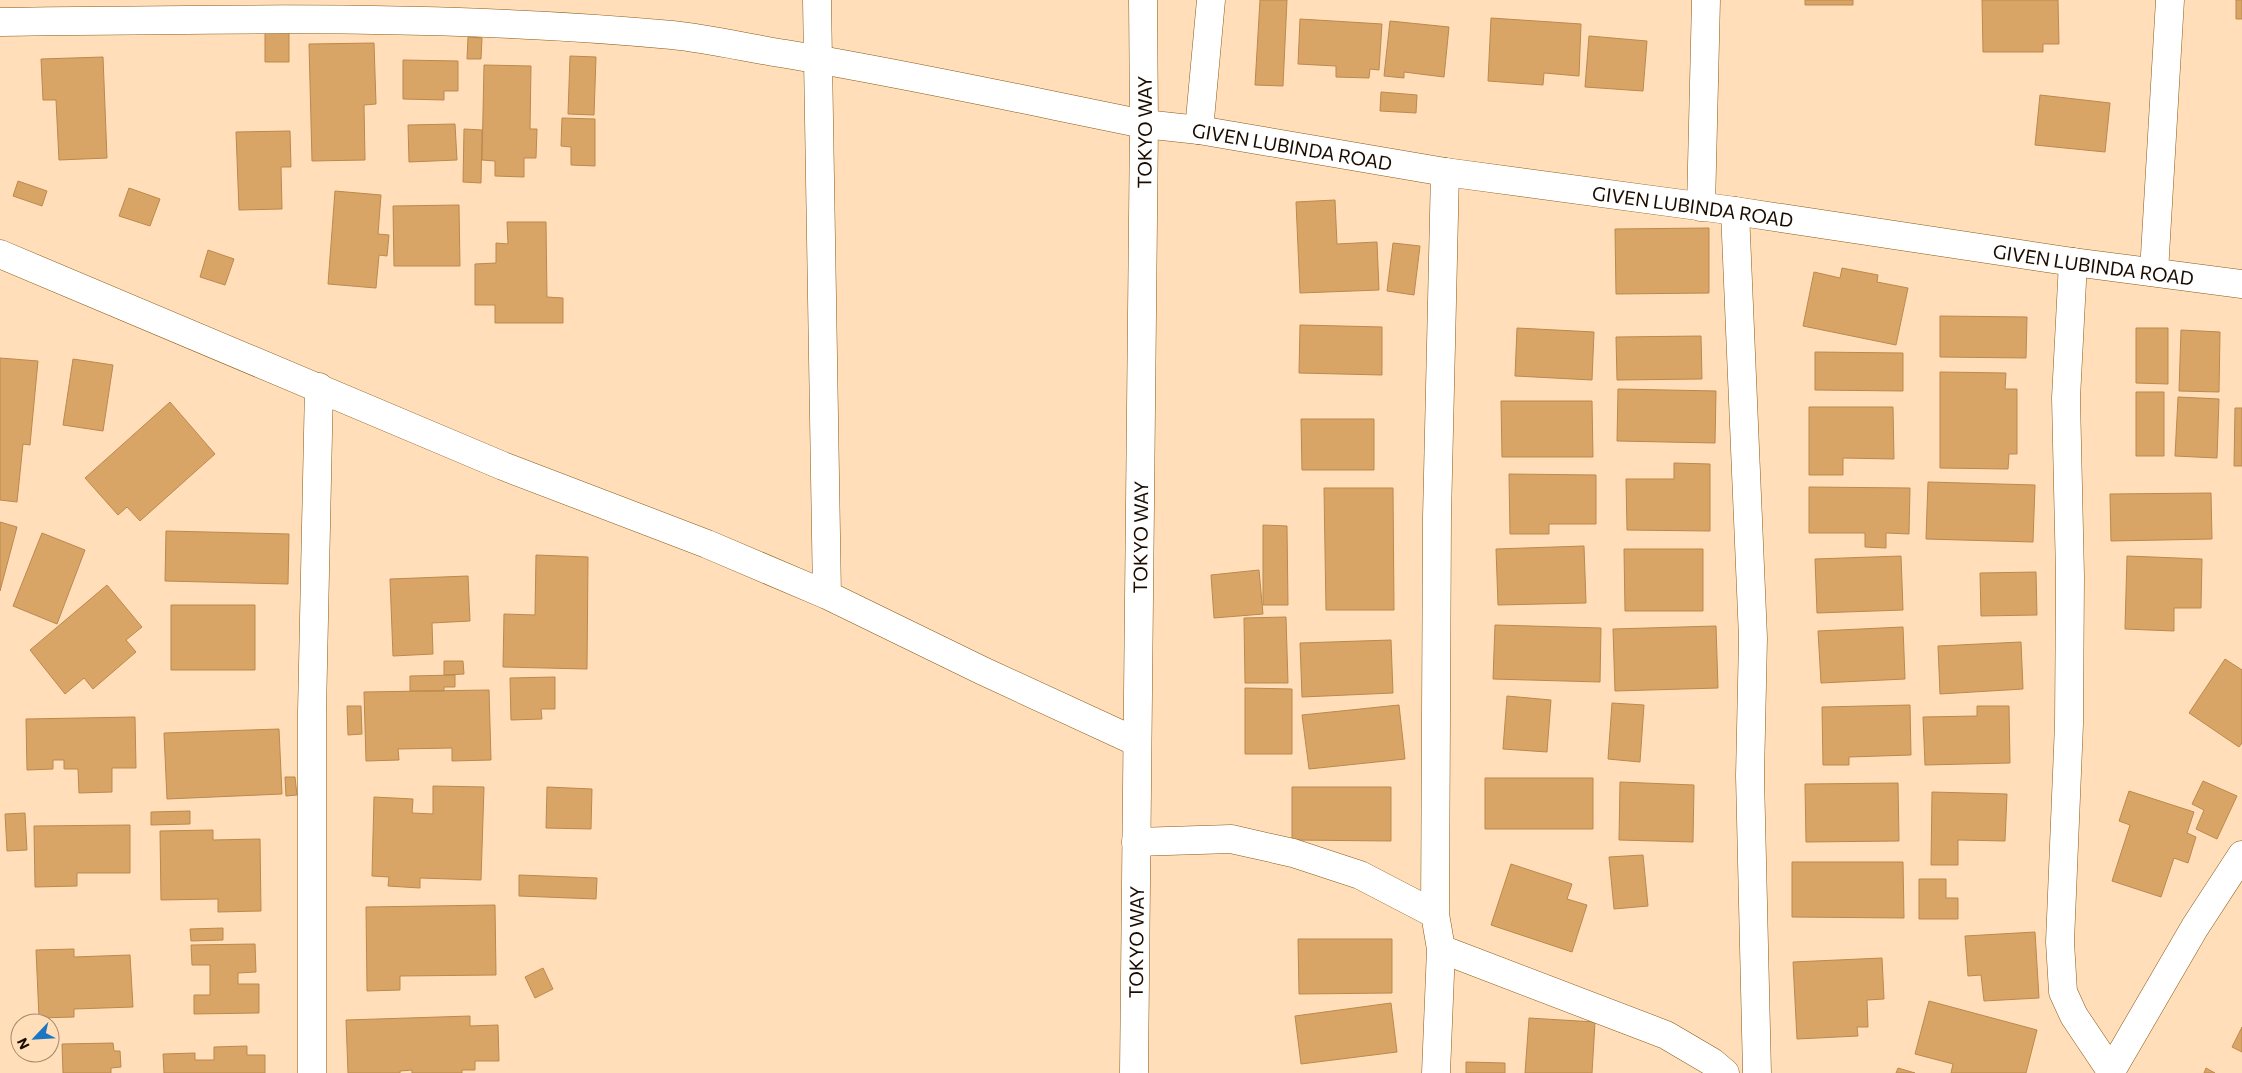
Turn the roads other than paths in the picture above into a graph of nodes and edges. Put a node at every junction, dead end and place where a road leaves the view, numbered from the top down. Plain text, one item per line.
1 (817, 0) edge
2 (1143, 0) edge
3 (1211, 0) edge
4 (1706, 0) edge
5 (2170, 0) edge
6 (0, 22) edge
7 (817, 59) junction
8 (1144, 124) junction
9 (1199, 130) junction
10 (1444, 172) junction
11 (1701, 207) junction
12 (1735, 211) junction
13 (0, 254) edge
14 (2073, 262) junction
15 (2154, 272) junction
16 (2242, 284) edge
17 (319, 387) junction
18 (827, 595) junction
19 (1137, 742) junction
20 (1136, 842) junction
21 (2242, 856) edge
22 (1435, 914) junction
23 (1441, 948) junction
24 (2111, 1072) edge
25 (312, 1073) edge
26 (1134, 1073) edge
27 (1436, 1073) edge
28 (1725, 1073) edge
29 (1757, 1073) edge

1 - 7 street
2 - 8 street, TOKYO WAY
3 - 9 street
4 - 11 street
5 - 15 street
6 - 7 street, GIVEN LUBINDA ROAD
7 - 8 street, GIVEN LUBINDA ROAD
7 - 18 street
8 - 9 street, GIVEN LUBINDA ROAD
8 - 19 street, TOKYO WAY
9 - 10 street, GIVEN LUBINDA ROAD
10 - 11 street, GIVEN LUBINDA ROAD
10 - 22 street
11 - 12 street, GIVEN LUBINDA ROAD
12 - 14 street, GIVEN LUBINDA ROAD
12 - 29 street
13 - 17 street
14 - 15 street, GIVEN LUBINDA ROAD
14 - 24 street
15 - 16 street, GIVEN LUBINDA ROAD
17 - 18 street
17 - 25 street
18 - 19 street
19 - 20 street, TOKYO WAY
20 - 22 street
20 - 26 street, TOKYO WAY
21 - 24 street
22 - 23 street
23 - 27 street
23 - 28 street

